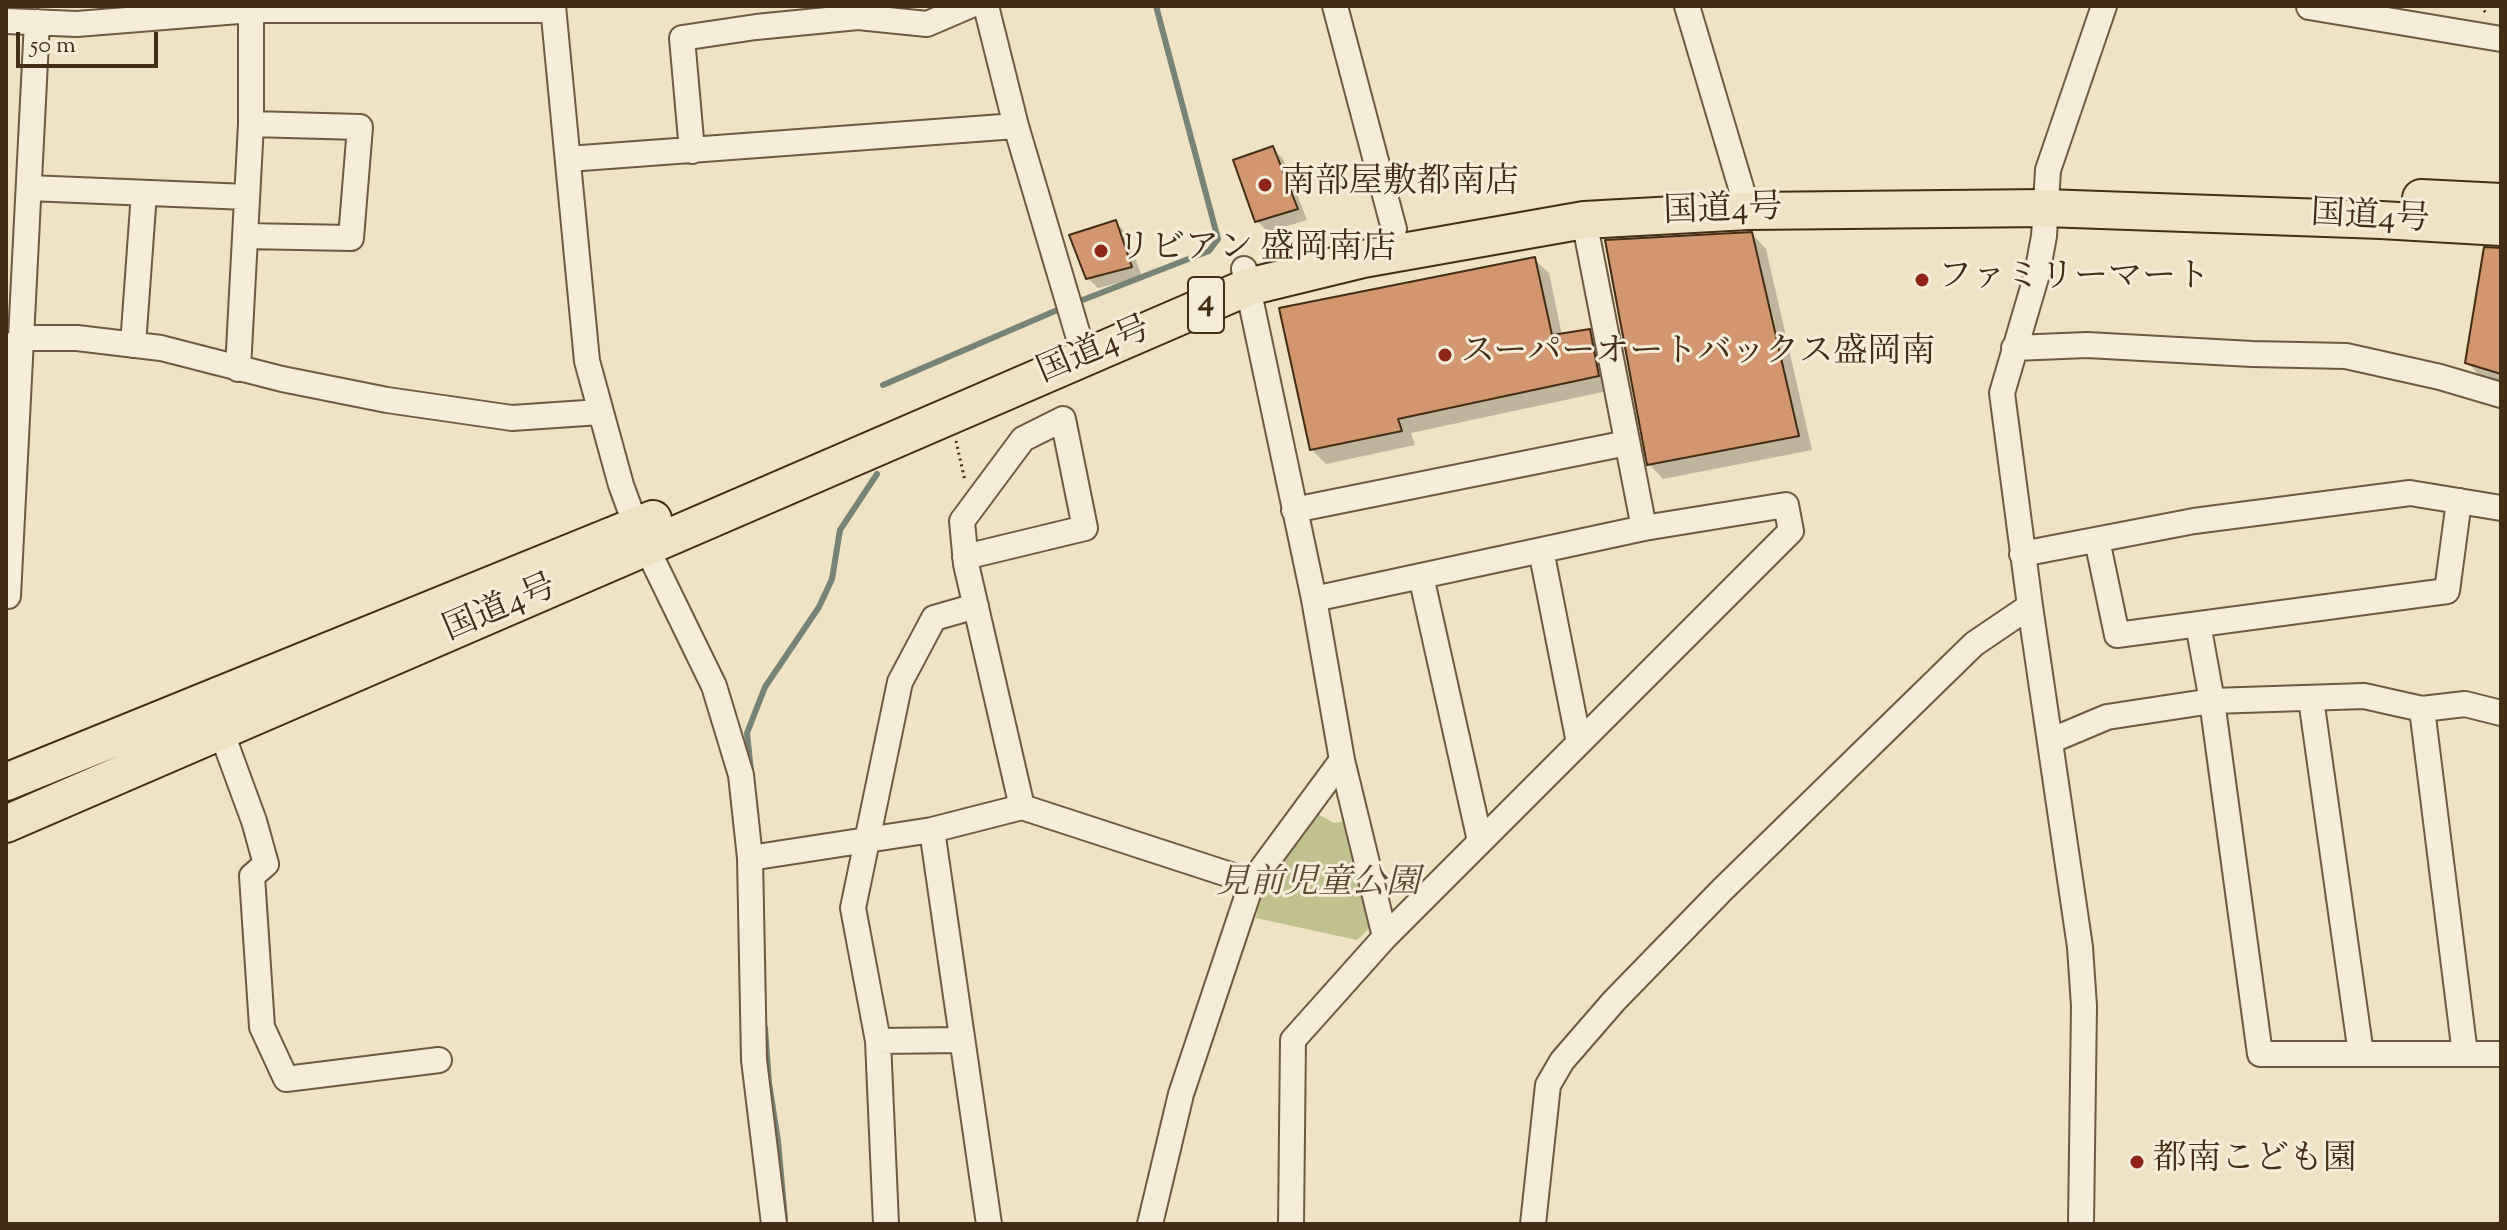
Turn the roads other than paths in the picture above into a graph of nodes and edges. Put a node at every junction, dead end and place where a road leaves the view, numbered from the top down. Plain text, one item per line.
1 (969, 6) edge
2 (986, 6) edge
3 (1335, 6) edge
4 (1687, 6) edge
5 (2104, 6) edge
6 (2309, 7) edge
7 (553, 8) edge
8 (251, 10) junction
9 (858, 12) edge
10 (756, 16) edge
11 (6, 21) edge
12 (37, 22) junction
13 (2501, 39) edge
14 (251, 124) junction
15 (1016, 126) junction
16 (692, 151) junction
17 (568, 159) junction
18 (29, 188) junction
19 (144, 193) junction
20 (247, 197) junction
21 (2045, 198) junction
22 (1746, 200) junction
23 (2501, 202) edge
24 (1584, 220) junction
25 (2501, 227) edge
26 (1394, 229) junction
27 (245, 236) junction
28 (1246, 278) junction
29 (1078, 335) junction
30 (14, 345) edge
31 (133, 345) junction
32 (2014, 348) junction
33 (238, 369) junction
34 (2501, 395) edge
35 (600, 412) junction
36 (1627, 443) junction
37 (2459, 501) junction
38 (2501, 508) edge
39 (1294, 510) junction
40 (1644, 528) junction
41 (641, 537) junction
42 (2097, 540) junction
43 (1541, 550) junction
44 (2022, 554) junction
45 (965, 557) junction
46 (1421, 576) junction
47 (6, 596) edge
48 (1314, 599) junction
49 (976, 606) junction
50 (2030, 606) junction
51 (2198, 624) junction
52 (2311, 699) junction
53 (2212, 701) junction
54 (2422, 709) junction
55 (2501, 713) edge
56 (221, 731) junction
57 (2050, 741) junction
58 (1579, 743) junction
59 (1342, 760) junction
60 (6, 782) edge
61 (1022, 807) junction
62 (6, 824) edge
63 (932, 830) junction
64 (867, 840) junction
65 (1480, 841) junction
66 (750, 858) junction
67 (1252, 882) junction
68 (1385, 937) junction
69 (962, 1040) junction
70 (878, 1041) junction
71 (2361, 1054) junction
72 (2465, 1054) junction
73 (2501, 1054) edge
74 (439, 1060) dead end
75 (774, 1224) edge
76 (886, 1224) edge
77 (989, 1224) edge
78 (1150, 1224) edge
79 (1291, 1224) edge
80 (1533, 1224) edge
81 (2081, 1224) edge

1 - 9 street
2 - 15 street
3 - 26 street
4 - 22 street
5 - 21 street
6 - 13 street
7 - 8 street
7 - 17 street
8 - 12 street
8 - 14 street
9 - 10 street
10 - 16 street
11 - 12 street
12 - 18 street
14 - 20 street
14 - 27 street
15 - 16 street
15 - 29 street
16 - 17 street
17 - 35 street
18 - 19 street
18 - 30 street
19 - 20 street
19 - 31 street
20 - 27 street
21 - 22 highway, 国道4号 / 4
21 - 23 highway, 国道4号 / 4
21 - 25 highway, 国道4号 / 4
21 - 32 street
22 - 24 highway, 国道4号 / 4
22 - 26 highway, 国道4号 / 4
24 - 28 highway, 国道4号 / 4
24 - 36 street
26 - 28 highway, 国道4号 / 4
27 - 33 street
28 - 29 highway, 国道4号 / 4
28 - 39 street
28 - 41 highway, 国道4号 / 4
29 - 41 highway, 国道4号 / 4
30 - 31 street
30 - 47 street
31 - 33 street
32 - 34 street
32 - 44 street
33 - 35 street
35 - 41 street
36 - 39 street
36 - 40 street
37 - 38 street
37 - 42 street
37 - 51 street
39 - 48 street
40 - 43 street
40 - 58 street
41 - 56 highway, 国道4号 / 4
41 - 60 highway, 国道4号 / 4
41 - 66 street
42 - 44 street
42 - 51 street
43 - 46 street
43 - 58 street
44 - 50 street
45 - 45 street
45 - 49 street
46 - 48 street
46 - 65 street
48 - 59 street
49 - 61 street
49 - 64 street
50 - 57 street
50 - 80 street
51 - 53 street
52 - 53 street
52 - 54 street
52 - 71 street
53 - 57 street
53 - 71 street
54 - 55 street
54 - 72 street
56 - 62 highway, 国道4号 / 4
56 - 74 street
57 - 81 street
58 - 65 street
59 - 67 street
59 - 68 street
61 - 63 street
61 - 67 street
63 - 64 street
63 - 69 street
64 - 66 street
64 - 70 street
65 - 68 street
66 - 75 street
67 - 78 street
68 - 79 street
69 - 70 street
69 - 77 street
70 - 76 street
71 - 72 street
72 - 73 street

